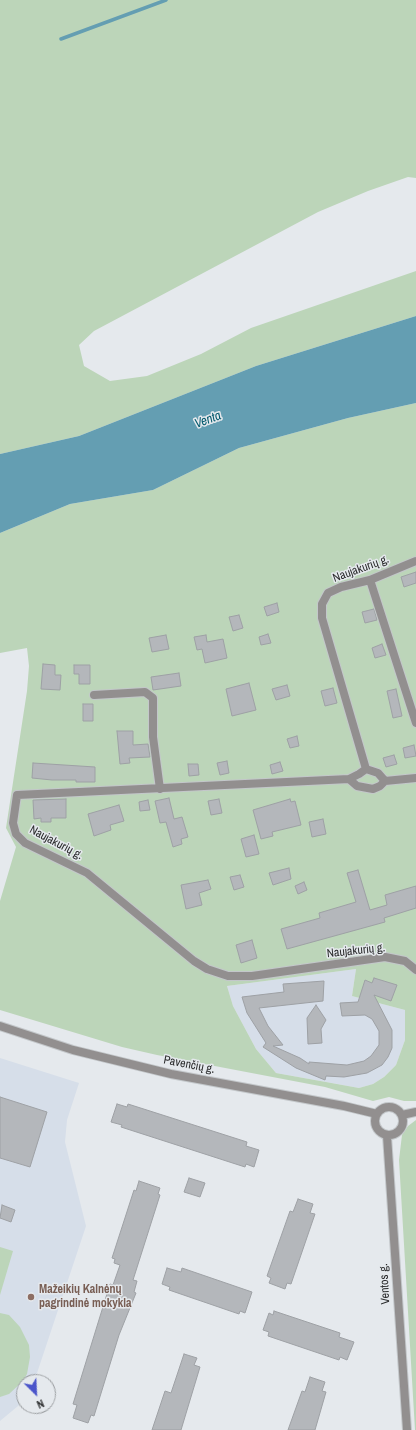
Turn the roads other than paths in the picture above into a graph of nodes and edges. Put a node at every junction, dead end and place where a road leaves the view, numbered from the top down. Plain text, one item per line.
1 (416, 560) edge
2 (370, 580) junction
3 (94, 695) dead end
4 (416, 723) edge
5 (366, 769) junction
6 (416, 778) edge
7 (349, 779) junction
8 (385, 781) junction
9 (160, 789) junction
10 (416, 970) edge
11 (0, 1026) edge
12 (416, 1112) edge
13 (377, 1114) junction
14 (402, 1115) junction
15 (387, 1136) junction
16 (407, 1430) edge

1 - 2 street, Naujakurių g.
2 - 4 street
2 - 5 street, Naujakurių g.
3 - 9 street
5 - 7 street, Naujakurių g.
5 - 8 street
6 - 8 street
7 - 8 street
7 - 9 street, Naujakurių g.
9 - 10 street, Naujakurių g.
11 - 13 street, Pavenčių g.
12 - 14 street
13 - 14 street
13 - 15 street
14 - 15 street
15 - 16 street, Ventos g.

